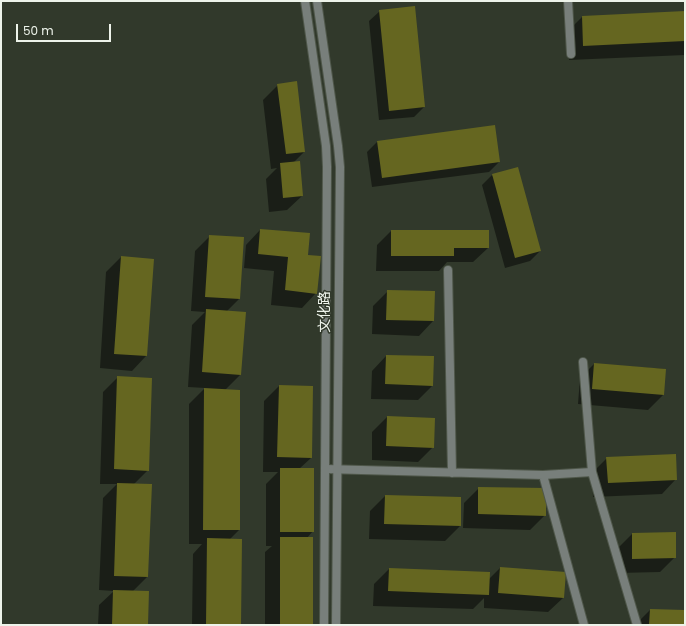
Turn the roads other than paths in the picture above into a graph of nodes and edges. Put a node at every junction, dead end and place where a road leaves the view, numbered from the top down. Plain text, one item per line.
1 (305, 1) edge
2 (317, 1) edge
3 (568, 1) edge
4 (571, 54) dead end
5 (448, 270) dead end
6 (583, 362) dead end
7 (325, 469) junction
8 (337, 470) junction
9 (592, 472) junction
10 (452, 473) junction
11 (543, 475) junction
12 (324, 625) edge
13 (336, 625) edge
14 (584, 625) edge
15 (637, 625) edge

1 - 7 street, 文化路
2 - 8 street, 文化路
3 - 4 street
5 - 10 street
6 - 9 street
7 - 8 street
7 - 12 street, 文化路
8 - 10 street
8 - 13 street, 文化路
9 - 11 street
9 - 15 street
10 - 11 street
11 - 14 street

